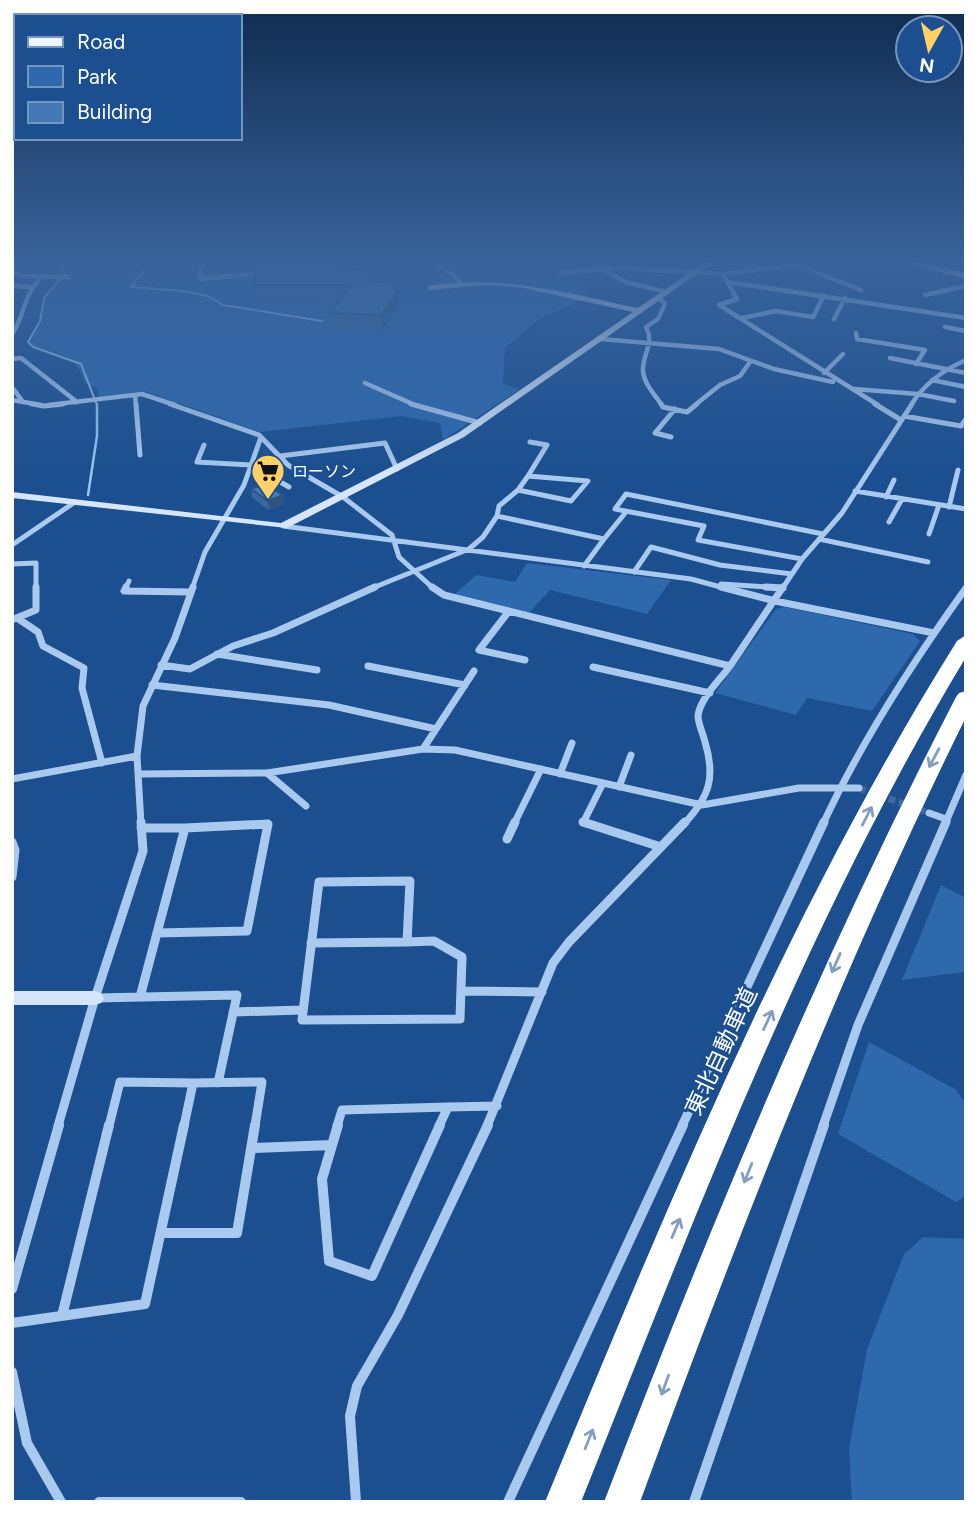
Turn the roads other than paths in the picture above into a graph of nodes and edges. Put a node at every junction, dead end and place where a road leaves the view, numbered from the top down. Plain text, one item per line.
1 (610, 333) edge
2 (648, 333) edge
3 (764, 333) edge
4 (856, 333) dead end
5 (601, 339) junction
6 (651, 343) junction
7 (843, 354) dead end
8 (890, 358) dead end
9 (12, 359) edge
10 (966, 360) edge
11 (750, 362) junction
12 (916, 364) junction
13 (944, 370) junction
14 (824, 373) junction
15 (966, 373) edge
16 (932, 380) junction
17 (365, 383) dead end
18 (841, 383) junction
19 (12, 387) edge
20 (966, 387) edge
21 (850, 389) junction
22 (918, 394) junction
23 (135, 395) junction
24 (12, 400) edge
25 (954, 401) dead end
26 (23, 402) junction
27 (76, 402) junction
28 (676, 410) junction
29 (902, 418) junction
30 (966, 419) edge
31 (480, 423) junction
32 (261, 437) junction
33 (671, 437) dead end
34 (530, 442) dead end
35 (204, 445) dead end
36 (140, 455) dead end
37 (280, 457) junction
38 (251, 465) junction
39 (397, 470) junction
40 (958, 470) dead end
41 (528, 476) junction
42 (894, 480) dead end
43 (289, 487) dead end
44 (518, 490) junction
45 (855, 491) junction
46 (12, 495) edge
47 (343, 497) junction
48 (886, 497) junction
49 (902, 499) junction
50 (75, 502) junction
51 (939, 505) junction
52 (949, 507) junction
53 (966, 509) edge
54 (626, 512) junction
55 (497, 516) junction
56 (223, 520) junction
57 (889, 522) dead end
58 (283, 526) junction
59 (929, 534) dead end
60 (821, 537) junction
61 (393, 539) junction
62 (604, 539) junction
63 (12, 545) edge
64 (469, 549) junction
65 (802, 559) junction
66 (928, 562) dead end
67 (12, 564) edge
68 (584, 566) junction
69 (413, 571) junction
70 (634, 572) junction
71 (792, 574) junction
72 (129, 580) dead end
73 (703, 582) junction
74 (783, 588) junction
75 (966, 588) edge
76 (190, 592) junction
77 (775, 601) junction
78 (509, 611) junction
79 (15, 619) edge
80 (934, 633) junction
81 (966, 641) edge
82 (216, 654) junction
83 (525, 660) dead end
84 (161, 665) junction
85 (368, 666) dead end
86 (730, 666) junction
87 (593, 667) dead end
88 (317, 670) dead end
89 (474, 671) dead end
90 (152, 685) junction
91 (465, 685) junction
92 (710, 693) junction
93 (966, 697) edge
94 (436, 729) junction
95 (572, 743) dead end
96 (424, 749) junction
97 (631, 755) dead end
98 (137, 756) junction
99 (102, 763) junction
100 (541, 769) junction
101 (267, 773) junction
102 (560, 774) junction
103 (138, 775) junction
104 (12, 779) edge
105 (965, 780) edge
106 (603, 783) junction
107 (619, 787) junction
108 (840, 787) junction
109 (859, 788) tunnel mouth
110 (702, 805) junction
111 (306, 806) dead end
112 (929, 813) tunnel mouth
113 (946, 819) junction
114 (141, 828) junction
115 (185, 828) junction
116 (507, 839) dead end
117 (12, 842) edge
118 (661, 847) junction
119 (12, 877) edge
120 (158, 933) junction
121 (407, 942) junction
122 (311, 943) junction
123 (461, 991) junction
124 (541, 992) junction
125 (140, 997) junction
126 (12, 998) edge
127 (95, 998) junction
128 (303, 1010) junction
129 (233, 1012) junction
130 (192, 1083) junction
131 (218, 1083) junction
132 (497, 1105) junction
133 (448, 1107) junction
134 (332, 1146) junction
135 (253, 1148) junction
136 (161, 1233) junction
137 (12, 1289) edge
138 (62, 1316) junction
139 (12, 1323) edge
140 (12, 1372) edge
141 (61, 1502) edge
142 (99, 1502) edge
143 (241, 1502) edge
144 (356, 1502) edge
145 (508, 1502) edge
146 (563, 1502) edge
147 (622, 1502) edge
148 (694, 1502) edge

1 - 5 street
2 - 6 street
3 - 14 street
4 - 12 street
5 - 6 street
5 - 31 street
6 - 11 street
6 - 28 street
7 - 14 street
8 - 12 street
9 - 27 street
10 - 13 street
11 - 18 street
11 - 28 street
12 - 13 street
13 - 15 street
13 - 16 street
14 - 18 street
16 - 20 street
16 - 22 street
17 - 31 street
18 - 21 street
19 - 26 street
21 - 22 street
21 - 29 street
22 - 25 street
22 - 29 street
23 - 27 street
23 - 32 street
23 - 36 street
24 - 26 street
26 - 27 street
28 - 33 street
29 - 30 street
29 - 45 street
31 - 39 street
32 - 37 street
32 - 38 street
34 - 41 street
35 - 38 street
37 - 39 street
37 - 47 street
38 - 43 street
38 - 56 street
39 - 47 street
40 - 52 street
41 - 44 street
41 - 44 street
42 - 48 street
44 - 55 street
45 - 48 street
45 - 60 street
46 - 50 street
47 - 58 street
47 - 61 street
48 - 49 street
49 - 51 street
49 - 57 street
50 - 56 street
50 - 63 street
51 - 52 street
51 - 59 street
52 - 53 street
54 - 60 street
54 - 62 street
54 - 65 street
55 - 62 street
55 - 64 street
56 - 58 street
56 - 76 street
58 - 61 street
60 - 65 street
60 - 66 street
61 - 64 street
61 - 69 street
62 - 68 street
64 - 68 street
64 - 69 street
65 - 71 street
67 - 79 street
68 - 70 street
69 - 78 street
69 - 82 street
70 - 71 street
70 - 73 street
71 - 74 street
72 - 76 street
73 - 74 street
73 - 77 street
74 - 77 street
75 - 80 street
76 - 84 street
77 - 80 street
77 - 86 street
78 - 83 street
78 - 86 street
79 - 99 street
80 - 108 street
146 -> 81 highway, 東北自動車道
82 - 84 street
82 - 88 street
84 - 90 street
85 - 91 street
86 - 92 street
87 - 92 street
89 - 91 street
90 - 94 street
90 - 98 street
91 - 94 street
92 - 110 street
93 -> 147 highway
94 - 96 street
95 - 102 street
96 - 100 street
96 - 101 street
97 - 107 street
98 - 99 street
98 - 103 street
99 - 104 street
100 - 102 street
100 - 116 street
101 - 103 street
101 - 111 street
102 - 106 street
103 - 114 street
105 - 113 street
106 - 107 street
106 - 118 street
107 - 110 street
108 - 109 street
108 - 110 street
108 - 145 street
110 - 118 street
112 - 113 street
113 - 148 street
114 - 115 street
114 - 127 street
115 - 120 street
115 - 120 street
117 - 119 street
118 - 124 street
120 - 125 street
121 - 122 street
121 - 122 street
121 - 123 street
122 - 128 street
123 - 124 street
123 - 128 street
124 - 132 street
125 - 127 street
125 - 129 street
126 - 127 street
127 - 137 street
128 - 129 street
129 - 131 street
130 - 131 street
130 - 136 street
130 - 138 street
131 - 135 street
132 - 133 street
132 - 144 street
133 - 134 street
133 - 134 street
134 - 135 street
135 - 136 street
136 - 138 street
138 - 139 street
140 - 141 street
142 - 143 street

